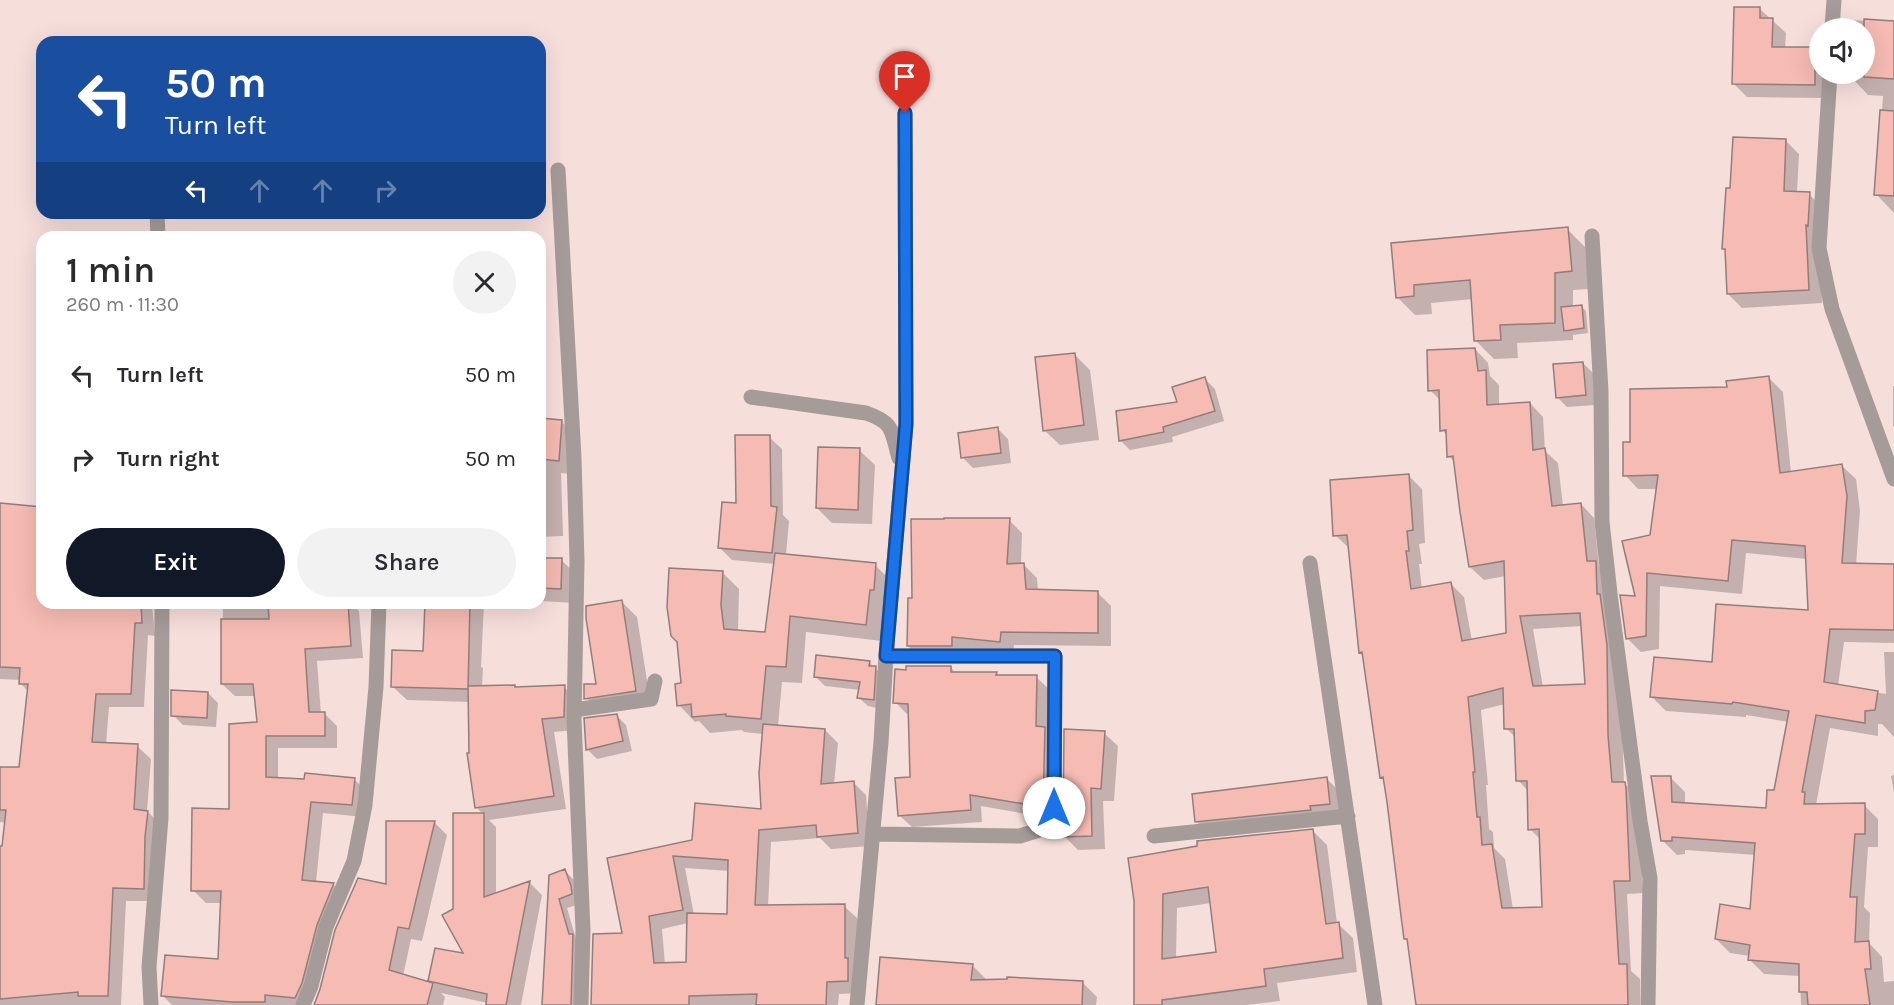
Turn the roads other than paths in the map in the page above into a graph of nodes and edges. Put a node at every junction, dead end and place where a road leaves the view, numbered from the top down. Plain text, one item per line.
1 (1834, 0) edge
2 (1833, 18) edge
3 (1829, 84) edge
4 (905, 113) dead end
5 (558, 170) dead end
6 (1592, 236) dead end
7 (751, 397) dead end
8 (902, 466) junction
9 (1894, 479) edge
10 (1310, 563) dead end
11 (162, 609) edge
12 (379, 609) edge
13 (886, 656) junction
14 (656, 681) dead end
15 (574, 710) junction
16 (1348, 816) junction
17 (873, 834) junction
18 (1154, 836) dead end
19 (151, 1005) edge
20 (303, 1005) edge
21 (580, 1005) edge
22 (857, 1005) edge
23 (1375, 1005) edge
24 (1648, 1005) edge

1 - 2 street
3 - 9 street
4 - 8 street
5 - 15 street
6 - 24 street
7 - 8 street
8 - 13 street
10 - 16 street
11 - 19 street
12 - 20 street
13 - 17 street
13 - 17 street
14 - 15 street
15 - 21 street
16 - 18 street
16 - 23 street
17 - 22 street

